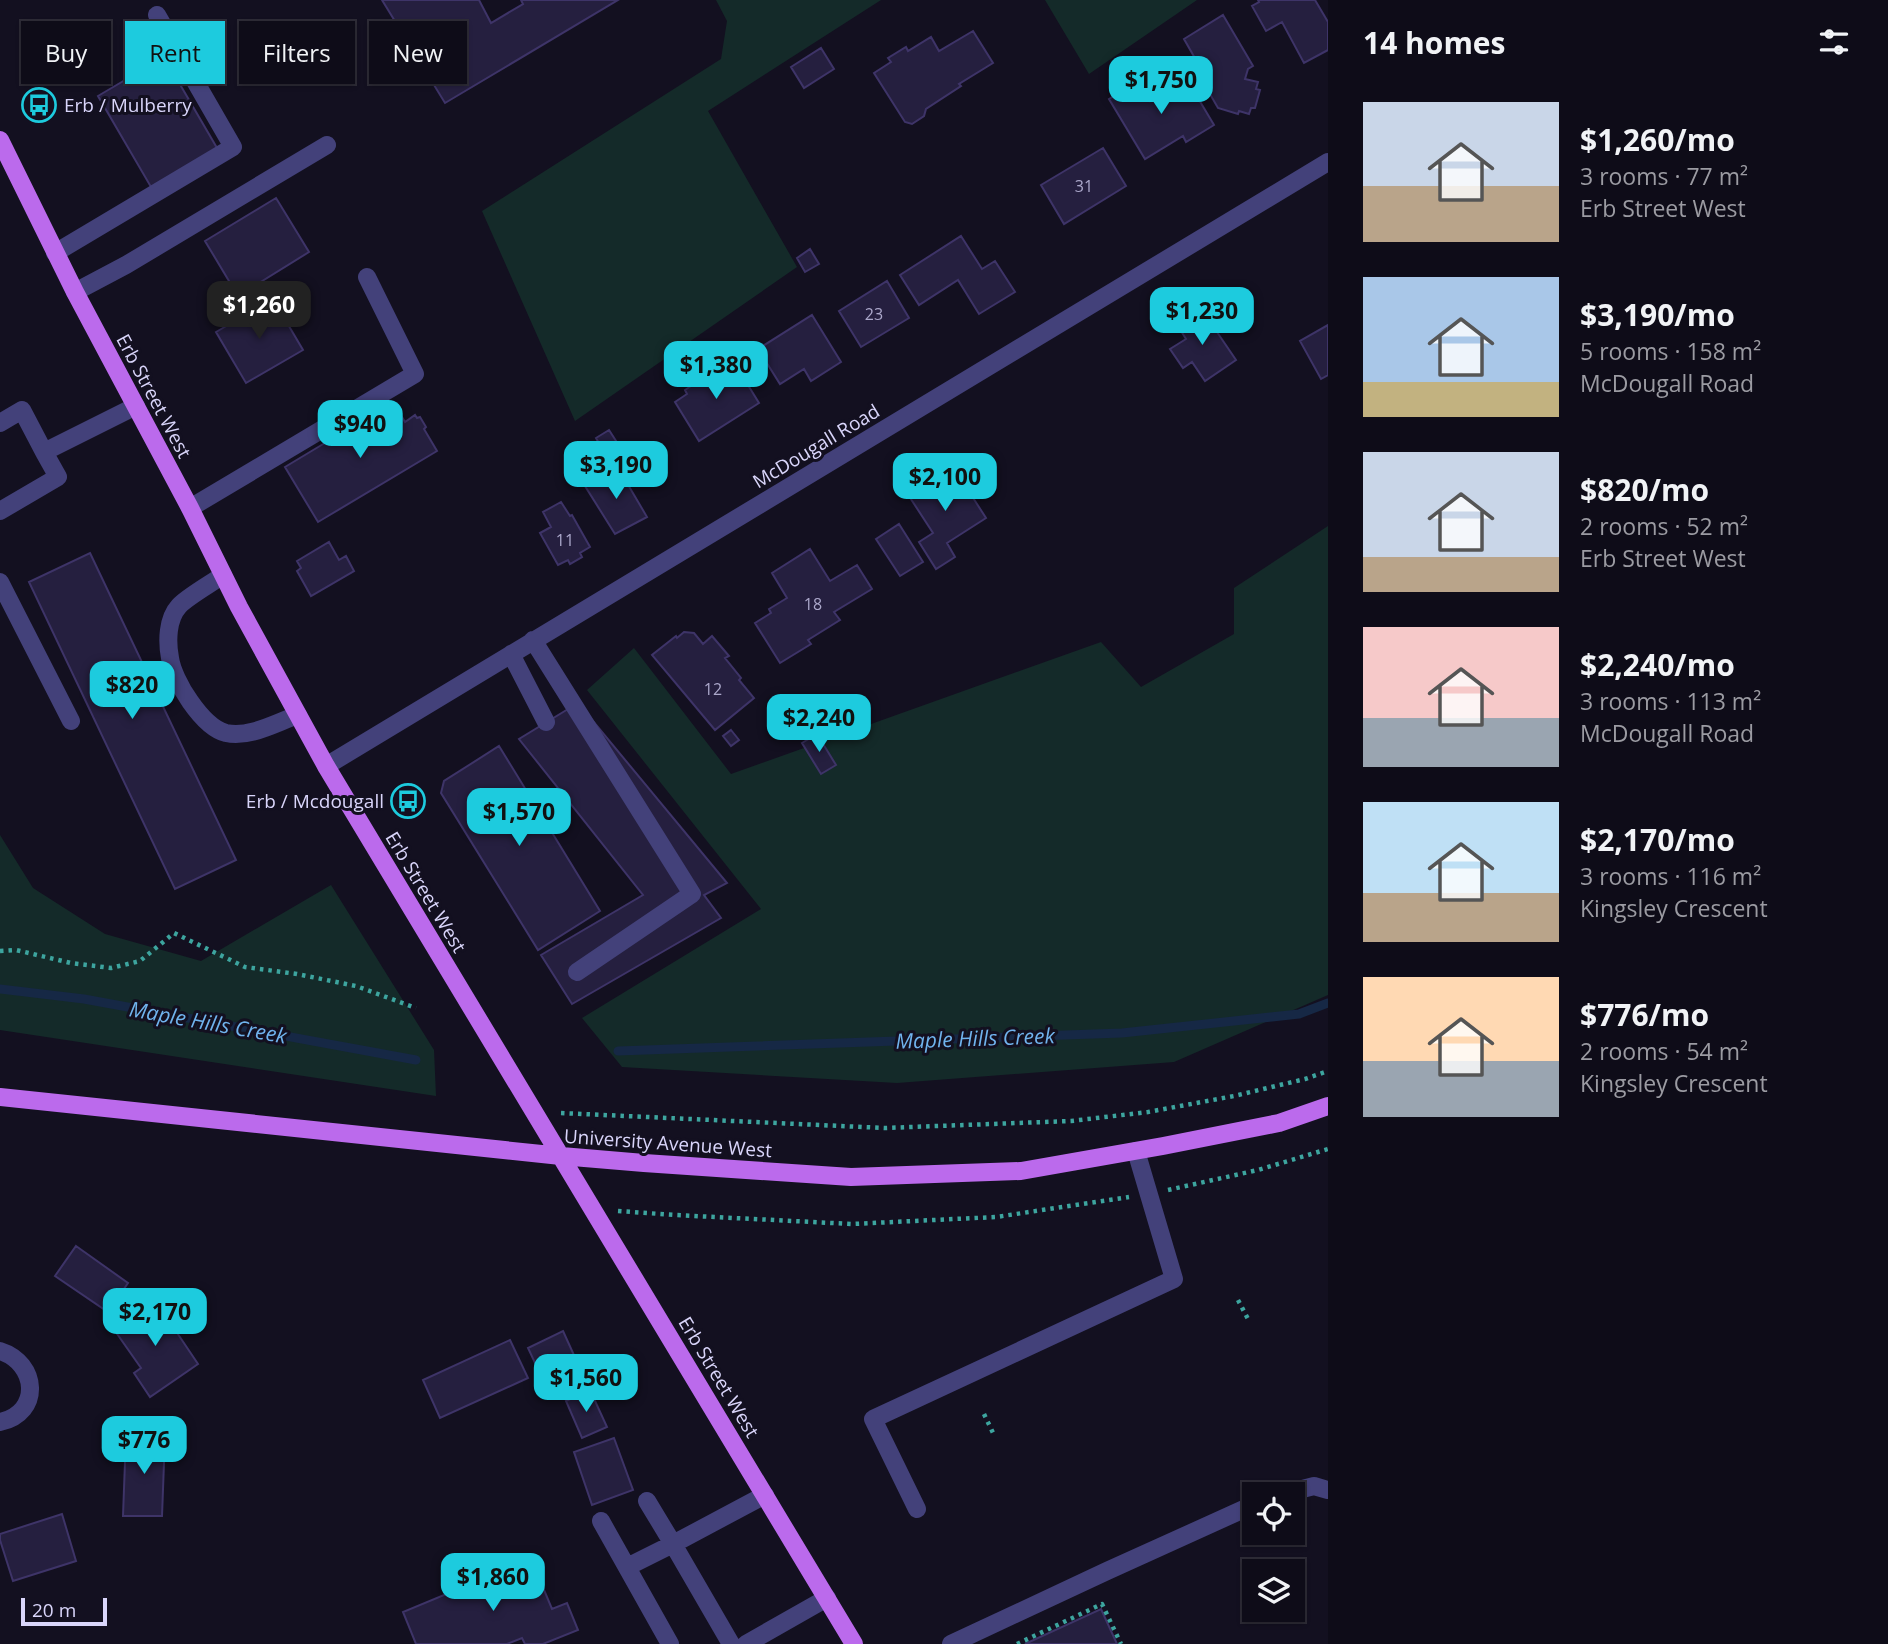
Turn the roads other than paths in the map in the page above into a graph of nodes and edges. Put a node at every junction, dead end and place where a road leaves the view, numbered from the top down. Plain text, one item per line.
1 (157, 15) dead end
2 (0, 141) edge
3 (327, 145) dead end
4 (1328, 162) edge
5 (54, 253) junction
6 (367, 277) dead end
7 (75, 292) junction
8 (135, 406) junction
9 (0, 423) edge
10 (44, 452) junction
11 (190, 508) junction
12 (0, 511) edge
13 (223, 575) junction
14 (0, 582) edge
15 (533, 640) junction
16 (511, 654) junction
17 (298, 715) junction
18 (71, 721) dead end
19 (547, 722) dead end
20 (326, 766) junction
21 (577, 972) dead end
22 (0, 1097) edge
23 (1328, 1106) edge
24 (1136, 1151) junction
25 (561, 1156) junction
26 (0, 1351) edge
27 (0, 1422) edge
28 (1305, 1488) edge
29 (1328, 1490) edge
30 (765, 1495) junction
31 (648, 1501) dead end
32 (917, 1509) dead end
33 (1242, 1510) edge
34 (601, 1521) dead end
35 (673, 1544) junction
36 (626, 1567) junction
37 (827, 1598) junction
38 (670, 1644) edge
39 (731, 1644) edge
40 (747, 1644) edge
41 (854, 1644) edge
42 (951, 1644) edge

1 - 5 street
2 - 5 main road, Erb Street West
3 - 7 street
4 - 15 street, McDougall Road
5 - 7 main road, Erb Street West
6 - 11 street
7 - 8 main road, Erb Street West
8 - 10 street
8 - 11 main road, Erb Street West
9 - 10 street
10 - 12 street
11 - 13 main road, Erb Street West
13 - 17 main road, Erb Street West
13 - 17 street
14 - 18 street
15 - 16 street, McDougall Road
15 - 21 street
16 - 19 street
16 - 20 street, McDougall Road
17 - 20 main road, Erb Street West
20 - 25 main road, Erb Street West
22 - 25 main road, University Avenue West
23 - 24 main road, University Avenue West
24 - 25 main road, University Avenue West
24 - 32 street
25 - 30 main road, Erb Street West
26 - 27 street
28 - 29 street
30 - 35 street
30 - 37 main road, Erb Street West
31 - 35 street
33 - 42 street
34 - 36 street
35 - 36 street
35 - 39 street
36 - 38 street
37 - 40 street
37 - 41 main road, Erb Street West

